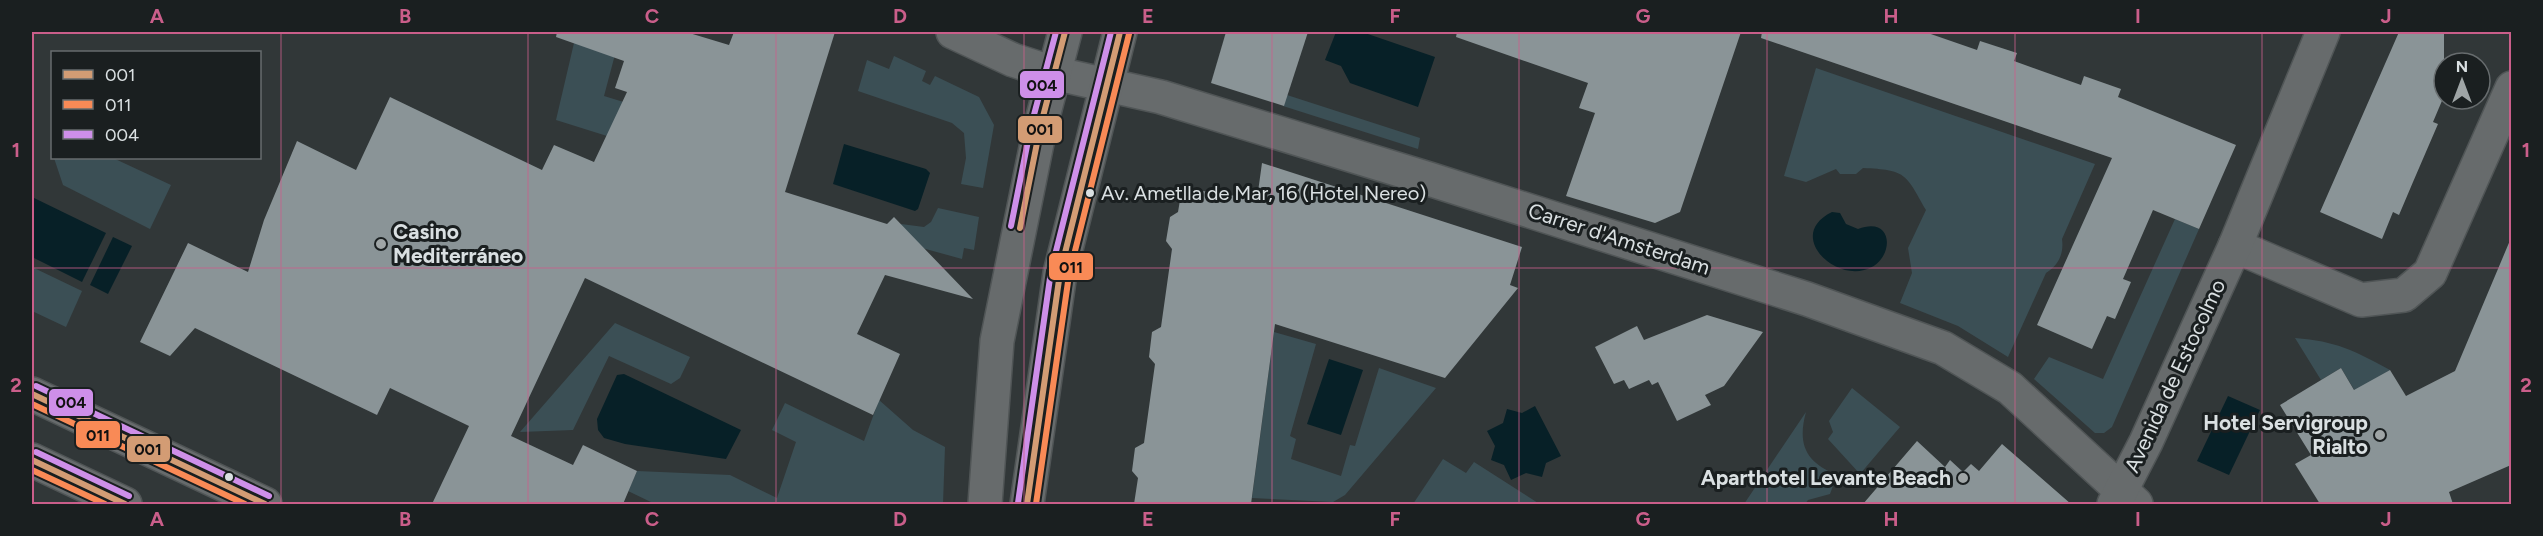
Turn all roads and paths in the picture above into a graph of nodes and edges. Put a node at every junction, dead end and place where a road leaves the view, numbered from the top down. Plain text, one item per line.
1 (953, 32) edge
2 (1065, 32) edge
3 (1120, 32) edge
4 (2323, 32) edge
5 (1053, 73) junction
6 (1106, 85) junction
7 (2511, 88) edge
8 (2235, 246) junction
9 (32, 394) edge
10 (32, 460) edge
11 (2124, 500) edge
12 (125, 504) edge
13 (265, 504) edge
14 (985, 504) edge
15 (1027, 504) edge

1 - 5 street, Carrer d'Amsterdam
2 - 5 street
3 - 6 street
4 - 8 street, Avenida de Estocolmo
5 - 6 street, Carrer d'Amsterdam
5 - 14 street
6 - 11 street, Carrer d'Amsterdam
6 - 15 street
7 - 8 street
8 - 11 street, Avenida de Estocolmo
9 - 13 street
10 - 12 street

